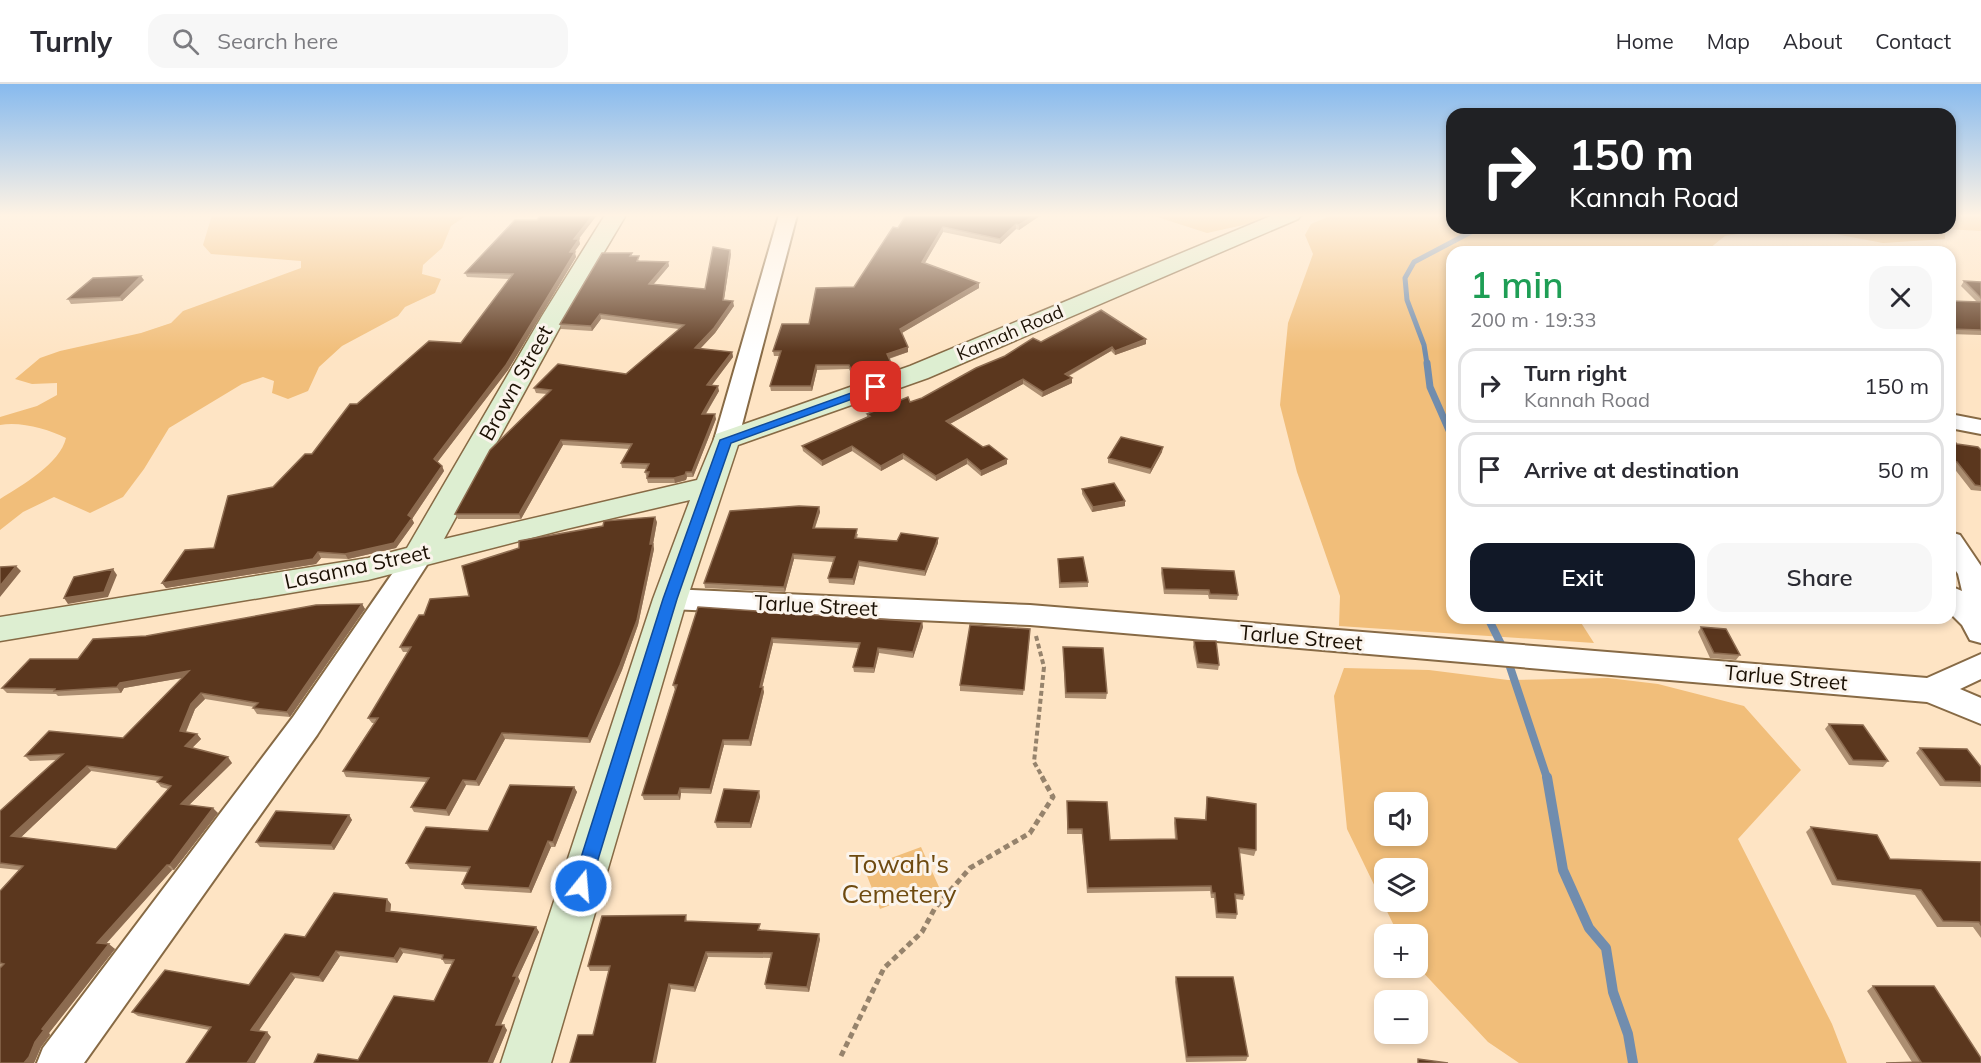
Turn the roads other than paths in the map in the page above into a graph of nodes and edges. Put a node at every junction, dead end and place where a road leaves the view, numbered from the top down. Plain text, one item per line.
1 (588, 261) edge
2 (775, 261) edge
3 (1183, 261) edge
4 (1956, 422) edge
5 (1981, 427) edge
6 (726, 440) junction
7 (711, 486) junction
8 (1956, 550) edge
9 (420, 554) junction
10 (670, 599) junction
11 (1956, 602) edge
12 (1981, 608) edge
13 (0, 628) edge
14 (1981, 632) edge
15 (1981, 666) edge
16 (1931, 690) junction
17 (1981, 712) edge
18 (58, 1063) edge
19 (526, 1063) edge

1 - 9 street, Brown Street
2 - 6 street
3 - 6 street, Kannah Road
4 - 5 street
6 - 7 street
7 - 9 street, Lasanna Street
7 - 10 street
8 - 12 street
9 - 13 street, Lasanna Street
9 - 18 street
10 - 16 street, Tarlue Street
10 - 19 street
11 - 14 street
15 - 16 street
16 - 17 street

